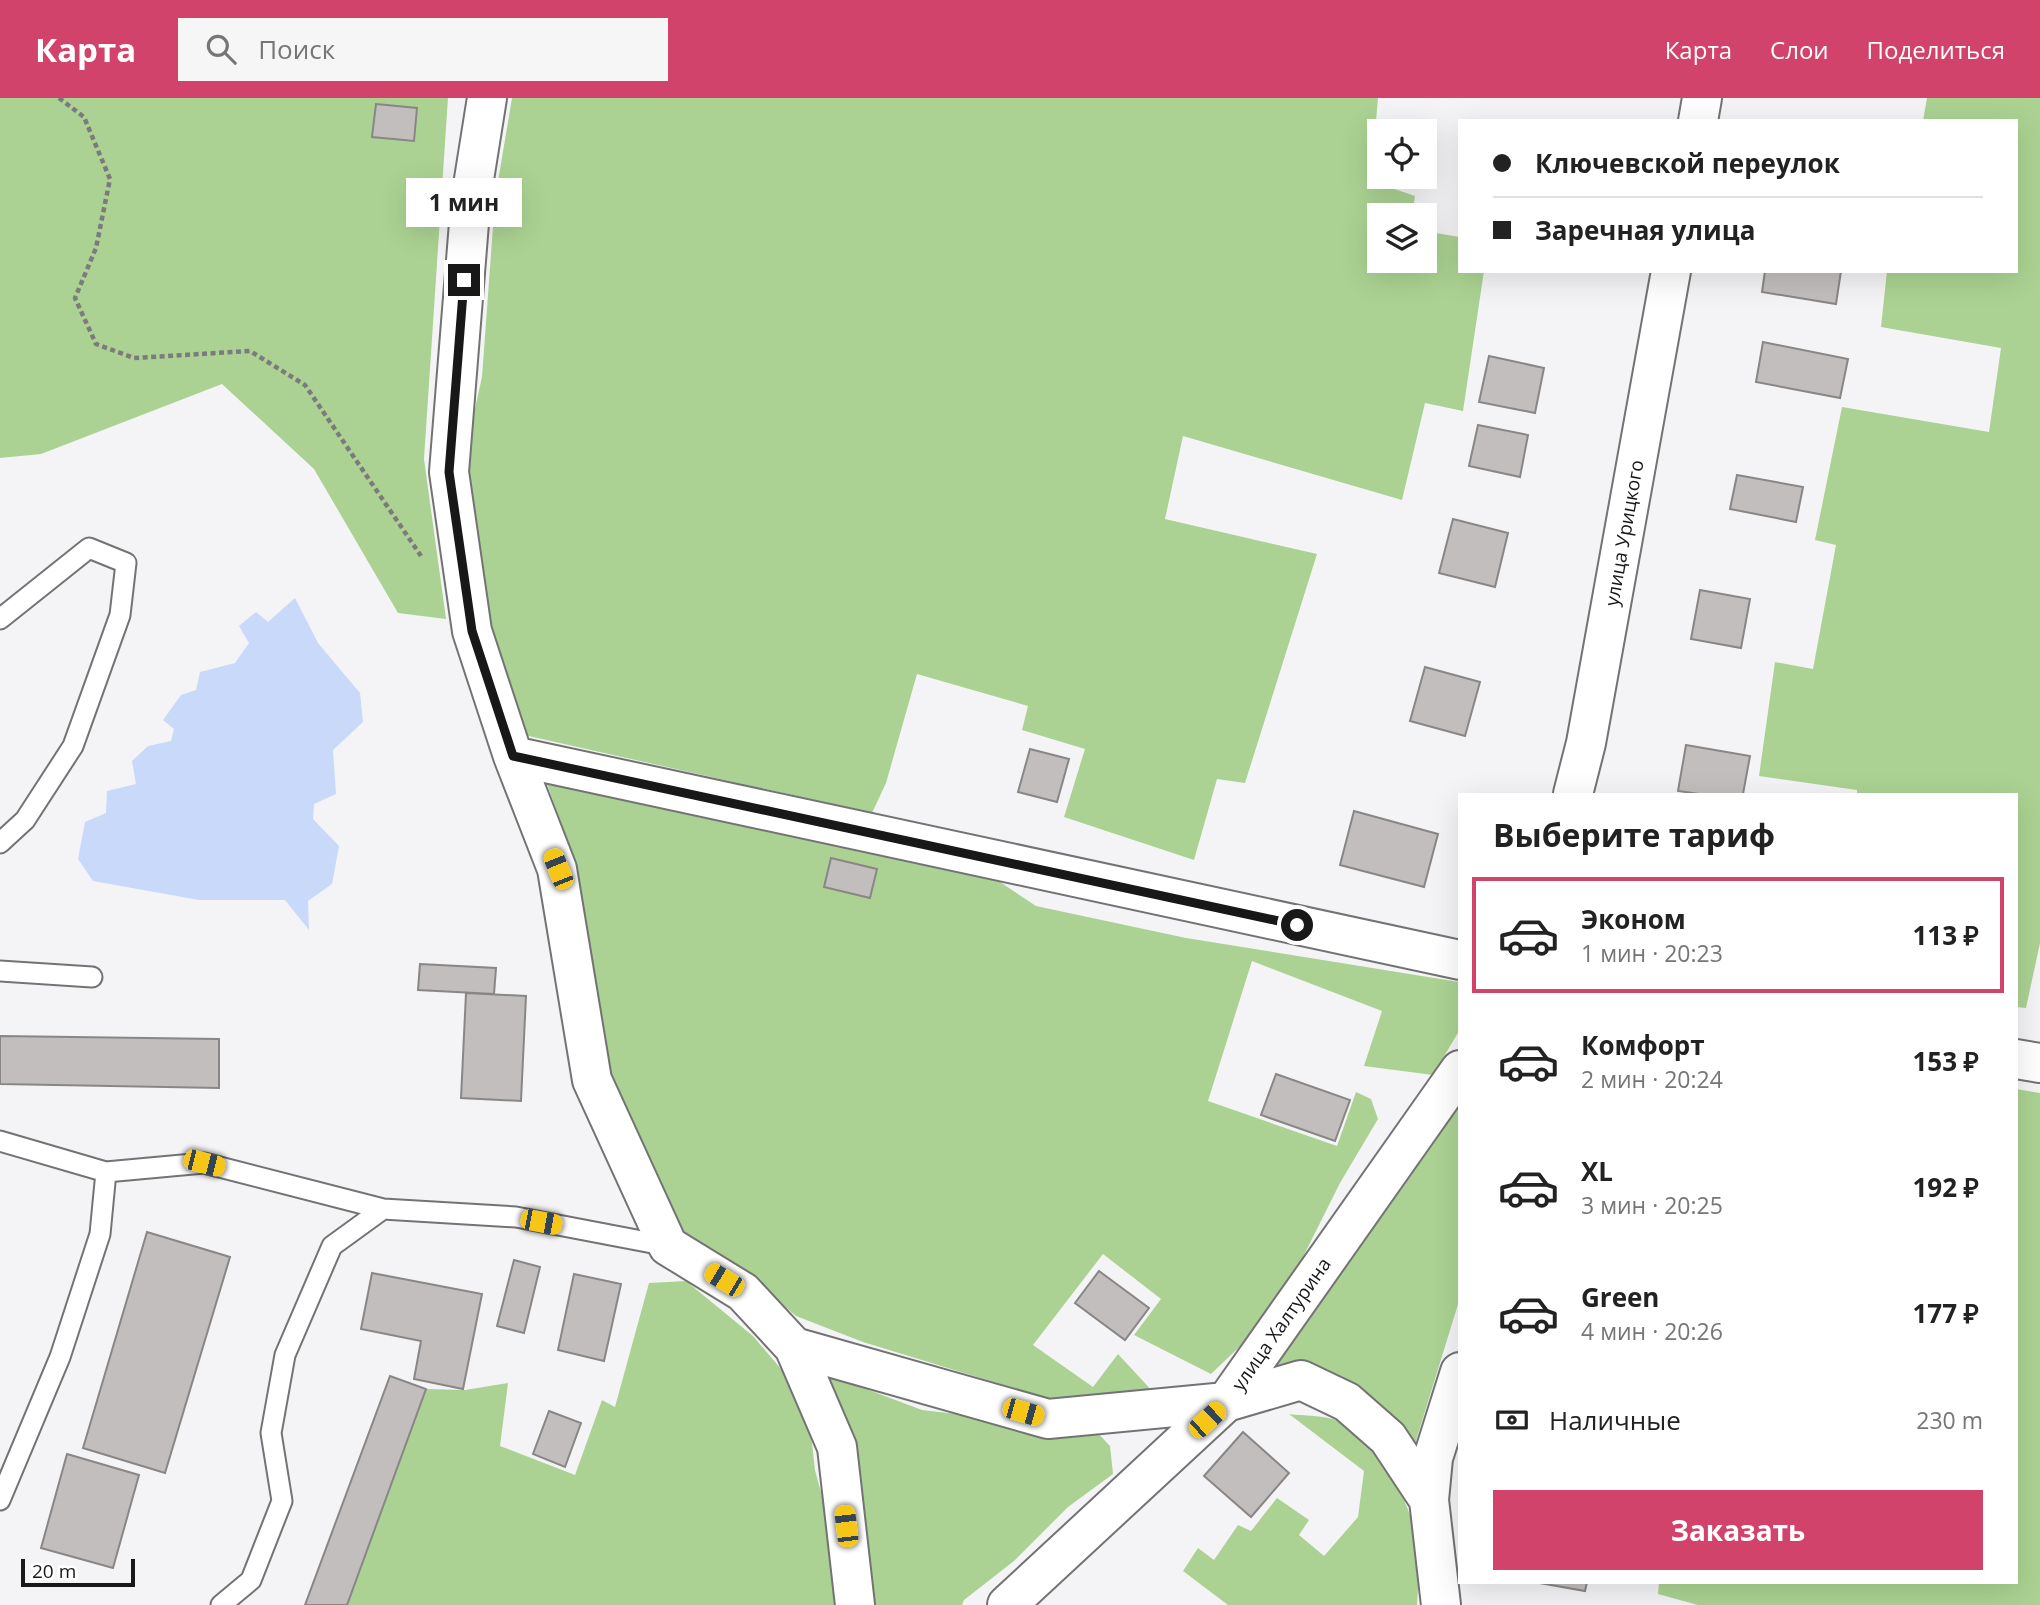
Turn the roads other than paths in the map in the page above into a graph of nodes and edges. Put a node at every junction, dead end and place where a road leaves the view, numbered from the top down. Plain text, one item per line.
1 (487, 98) edge
2 (1702, 98) edge
3 (1698, 119) edge
4 (1671, 273) edge
5 (0, 620) edge
6 (513, 756) junction
7 (1573, 793) edge
8 (0, 843) edge
9 (1458, 960) edge
10 (0, 971) edge
11 (92, 977) dead end
12 (2018, 1059) edge
13 (2040, 1063) edge
14 (1458, 1073) edge
15 (0, 1141) edge
16 (107, 1172) junction
17 (383, 1209) junction
18 (668, 1246) junction
19 (794, 1347) junction
20 (1458, 1378) edge
21 (1226, 1402) junction
22 (0, 1500) edge
23 (1429, 1500) junction
24 (221, 1605) edge
25 (855, 1605) edge
26 (1007, 1605) edge
27 (1441, 1605) edge

1 - 6 street
2 - 3 street
4 - 7 street, улица Урицкого
5 - 8 lane
6 - 9 street
6 - 18 street
10 - 11 lane
12 - 13 street
14 - 21 street, улица Халтурина
15 - 16 lane
16 - 17 lane
16 - 22 lane
17 - 18 lane
17 - 24 lane
18 - 19 street
19 - 21 street
19 - 25 street
20 - 23 street
21 - 23 street
21 - 26 street, улица Халтурина
23 - 27 street

